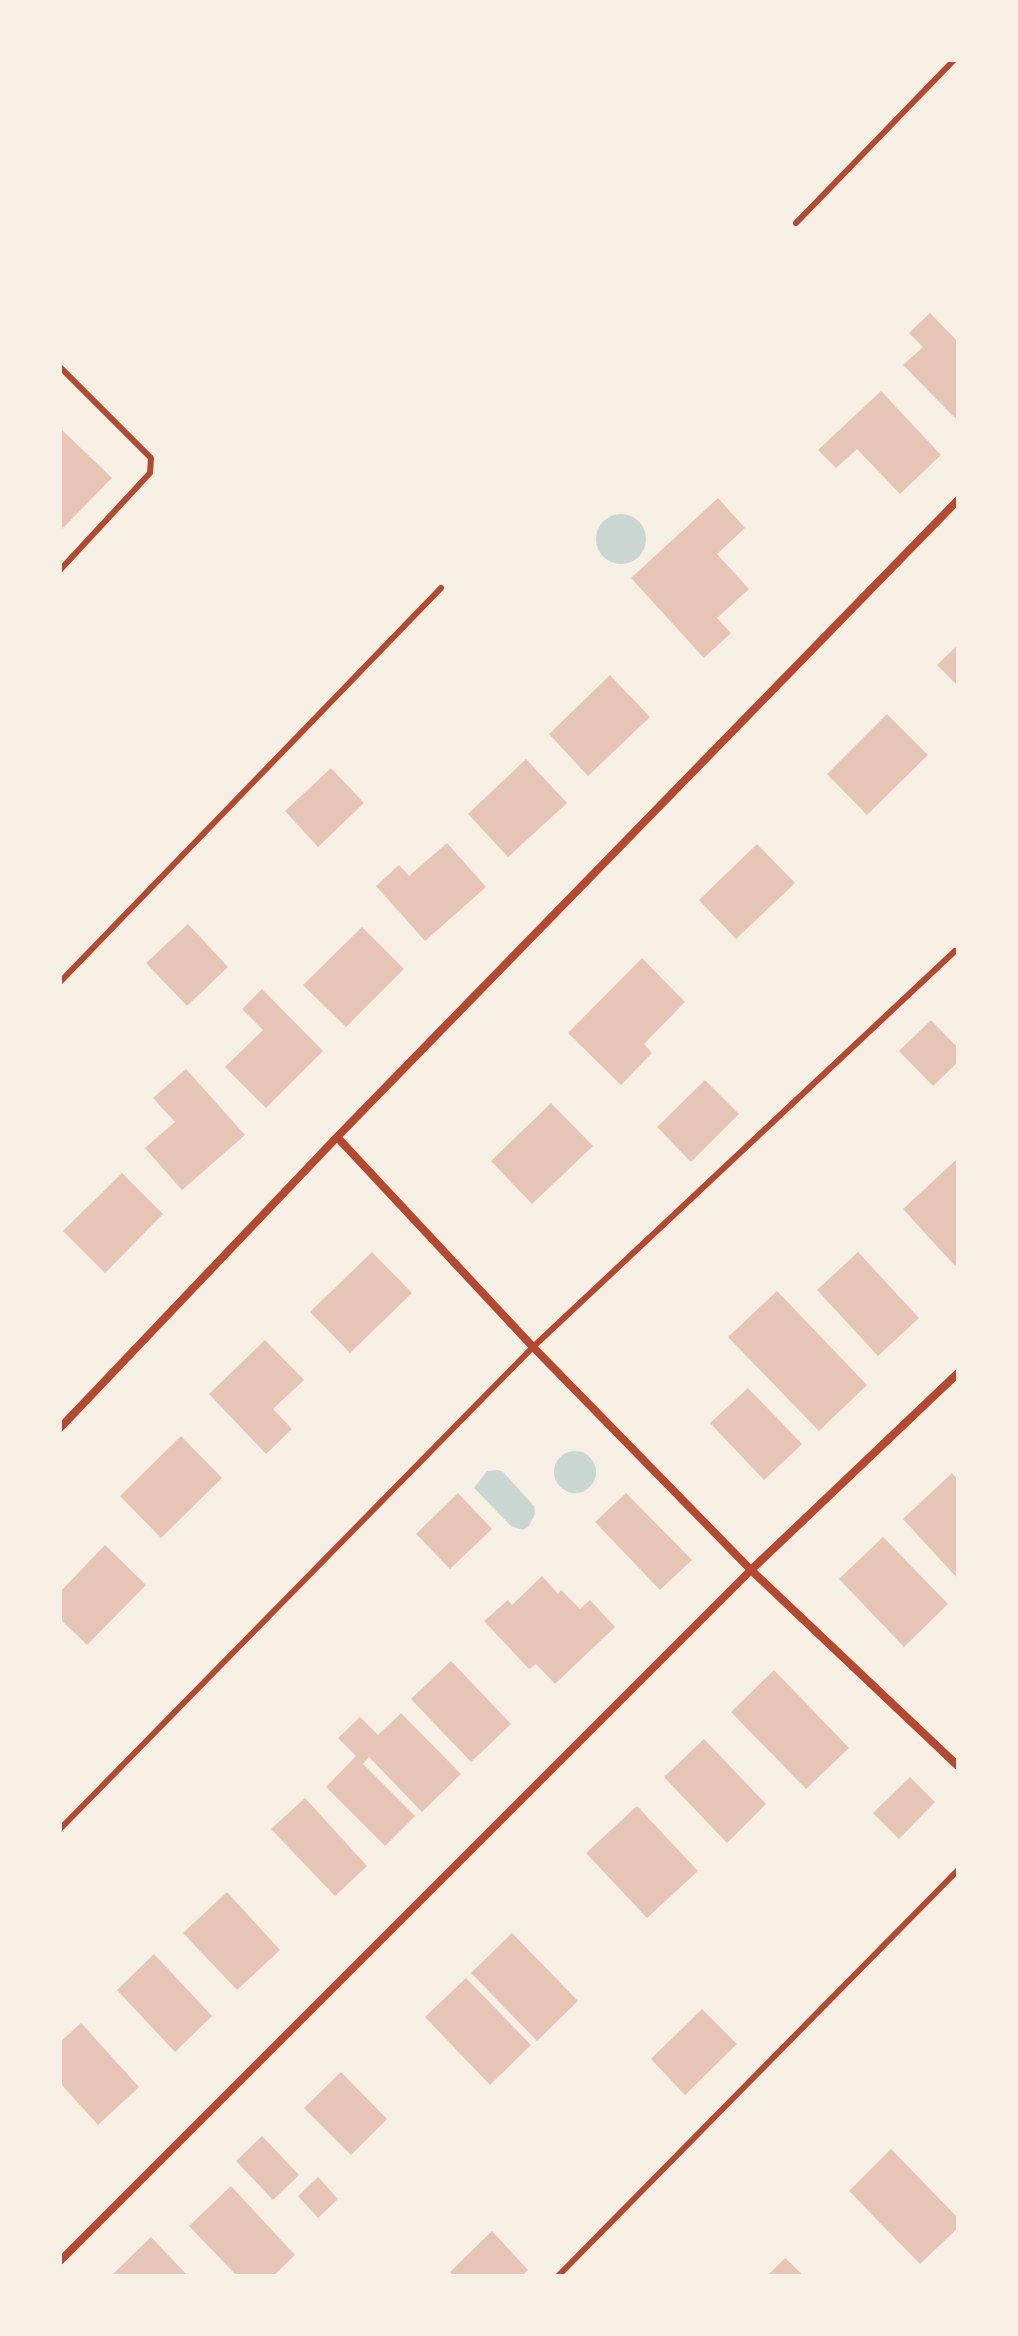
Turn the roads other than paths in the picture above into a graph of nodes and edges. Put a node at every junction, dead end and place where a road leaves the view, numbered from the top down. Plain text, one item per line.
1 (954, 60) edge
2 (796, 223) dead end
3 (60, 367) edge
4 (958, 500) edge
5 (60, 570) edge
6 (441, 588) dead end
7 (955, 951) dead end
8 (60, 982) edge
9 (337, 1137) junction
10 (533, 1347) junction
11 (958, 1373) edge
12 (60, 1428) edge
13 (751, 1570) junction
14 (958, 1766) edge
15 (60, 1829) edge
16 (958, 1870) edge
17 (60, 2261) edge
18 (558, 2276) edge

1 - 2 lane
3 - 5 lane
4 - 9 street
6 - 8 lane
7 - 10 lane
9 - 10 street
9 - 12 street
10 - 13 street
10 - 15 lane
11 - 13 street
13 - 14 street
13 - 17 street
16 - 18 lane

